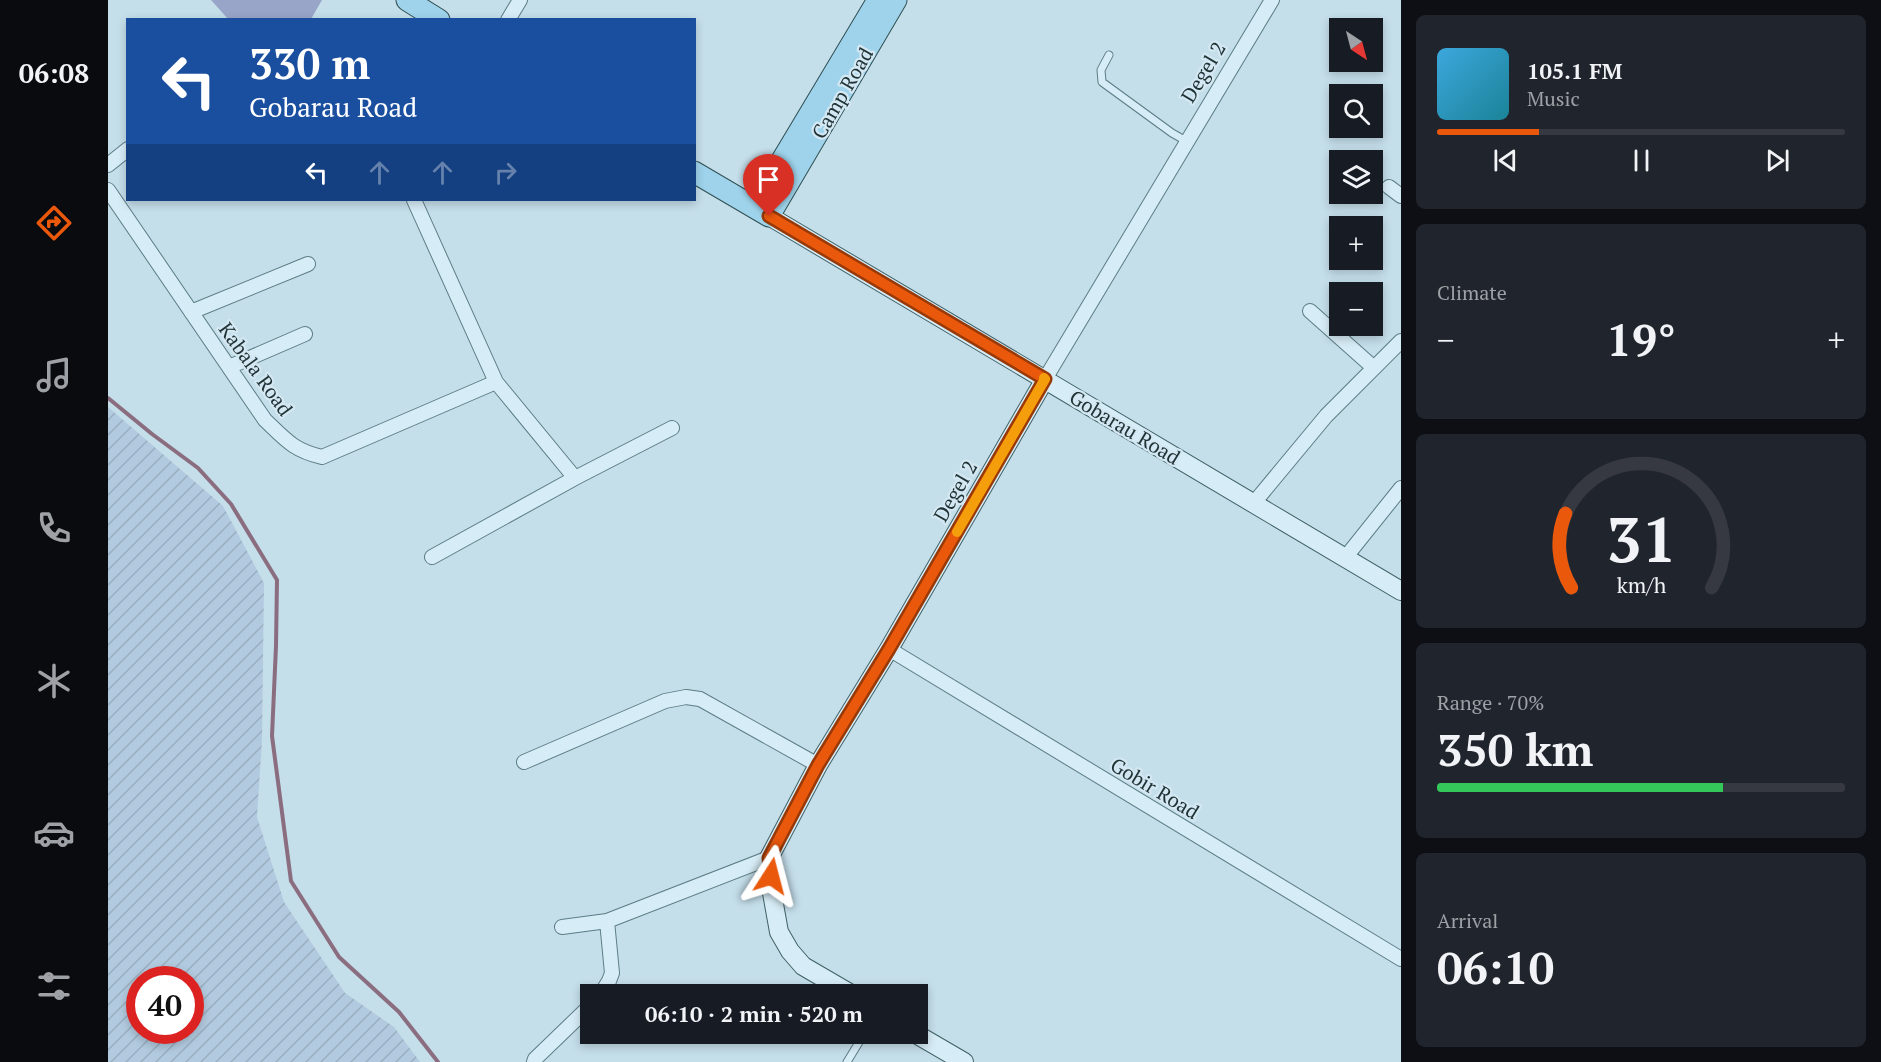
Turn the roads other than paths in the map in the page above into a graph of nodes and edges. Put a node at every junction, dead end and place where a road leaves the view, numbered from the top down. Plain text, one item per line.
1 (407, 0) edge
2 (520, 0) edge
3 (878, 0) edge
4 (896, 0) edge
5 (1272, 0) edge
6 (436, 18) edge
7 (509, 18) edge
8 (1109, 55) dead end
9 (1188, 142) junction
10 (126, 151) edge
11 (797, 154) junction
12 (108, 165) edge
13 (696, 173) edge
14 (1389, 187) dead end
15 (108, 190) edge
16 (1401, 196) edge
17 (414, 201) edge
18 (761, 212) junction
19 (308, 264) dead end
20 (1310, 310) dead end
21 (191, 312) junction
22 (305, 334) dead end
23 (1401, 341) edge
24 (229, 368) junction
25 (1374, 368) junction
26 (1045, 379) junction
27 (496, 382) junction
28 (672, 428) dead end
29 (575, 478) junction
30 (1401, 488) edge
31 (1253, 504) junction
32 (432, 557) dead end
33 (1345, 558) junction
34 (1401, 591) edge
35 (889, 649) junction
36 (524, 762) dead end
37 (818, 765) junction
38 (769, 858) junction
39 (607, 921) junction
40 (562, 927) dead end
41 (1401, 959) edge
42 (607, 984) edge
43 (834, 984) edge
44 (580, 1016) edge
45 (928, 1041) edge
46 (858, 1044) edge
47 (534, 1062) edge
48 (847, 1062) edge
49 (964, 1062) edge

1 - 6 main road
2 - 7 street
3 - 11 main road, Camp Road
4 - 11 main road, Camp Road
5 - 9 street, Degel 2
8 - 9 lane
9 - 26 street, Degel 2
10 - 12 street
11 - 18 main road, Camp Road
13 - 18 main road, Gobarau Road
14 - 16 street
15 - 21 street, Kabala Road
17 - 27 street
18 - 26 street, Gobarau Road
19 - 21 street
20 - 25 street
21 - 24 street, Kabala Road
22 - 24 street
23 - 25 street
24 - 27 street, Kabala Road
25 - 31 street
26 - 31 street, Gobarau Road
26 - 35 street, Degel 2
27 - 29 street
28 - 29 street
29 - 32 street
30 - 33 street
31 - 33 street, Gobarau Road
33 - 34 street, Gobarau Road
35 - 37 street, Degel 2
35 - 41 street, Gobir Road
36 - 37 street
37 - 38 street, Degel 2
38 - 39 street
38 - 43 street
39 - 40 street
39 - 42 street
44 - 47 street
45 - 49 street
46 - 48 lane

